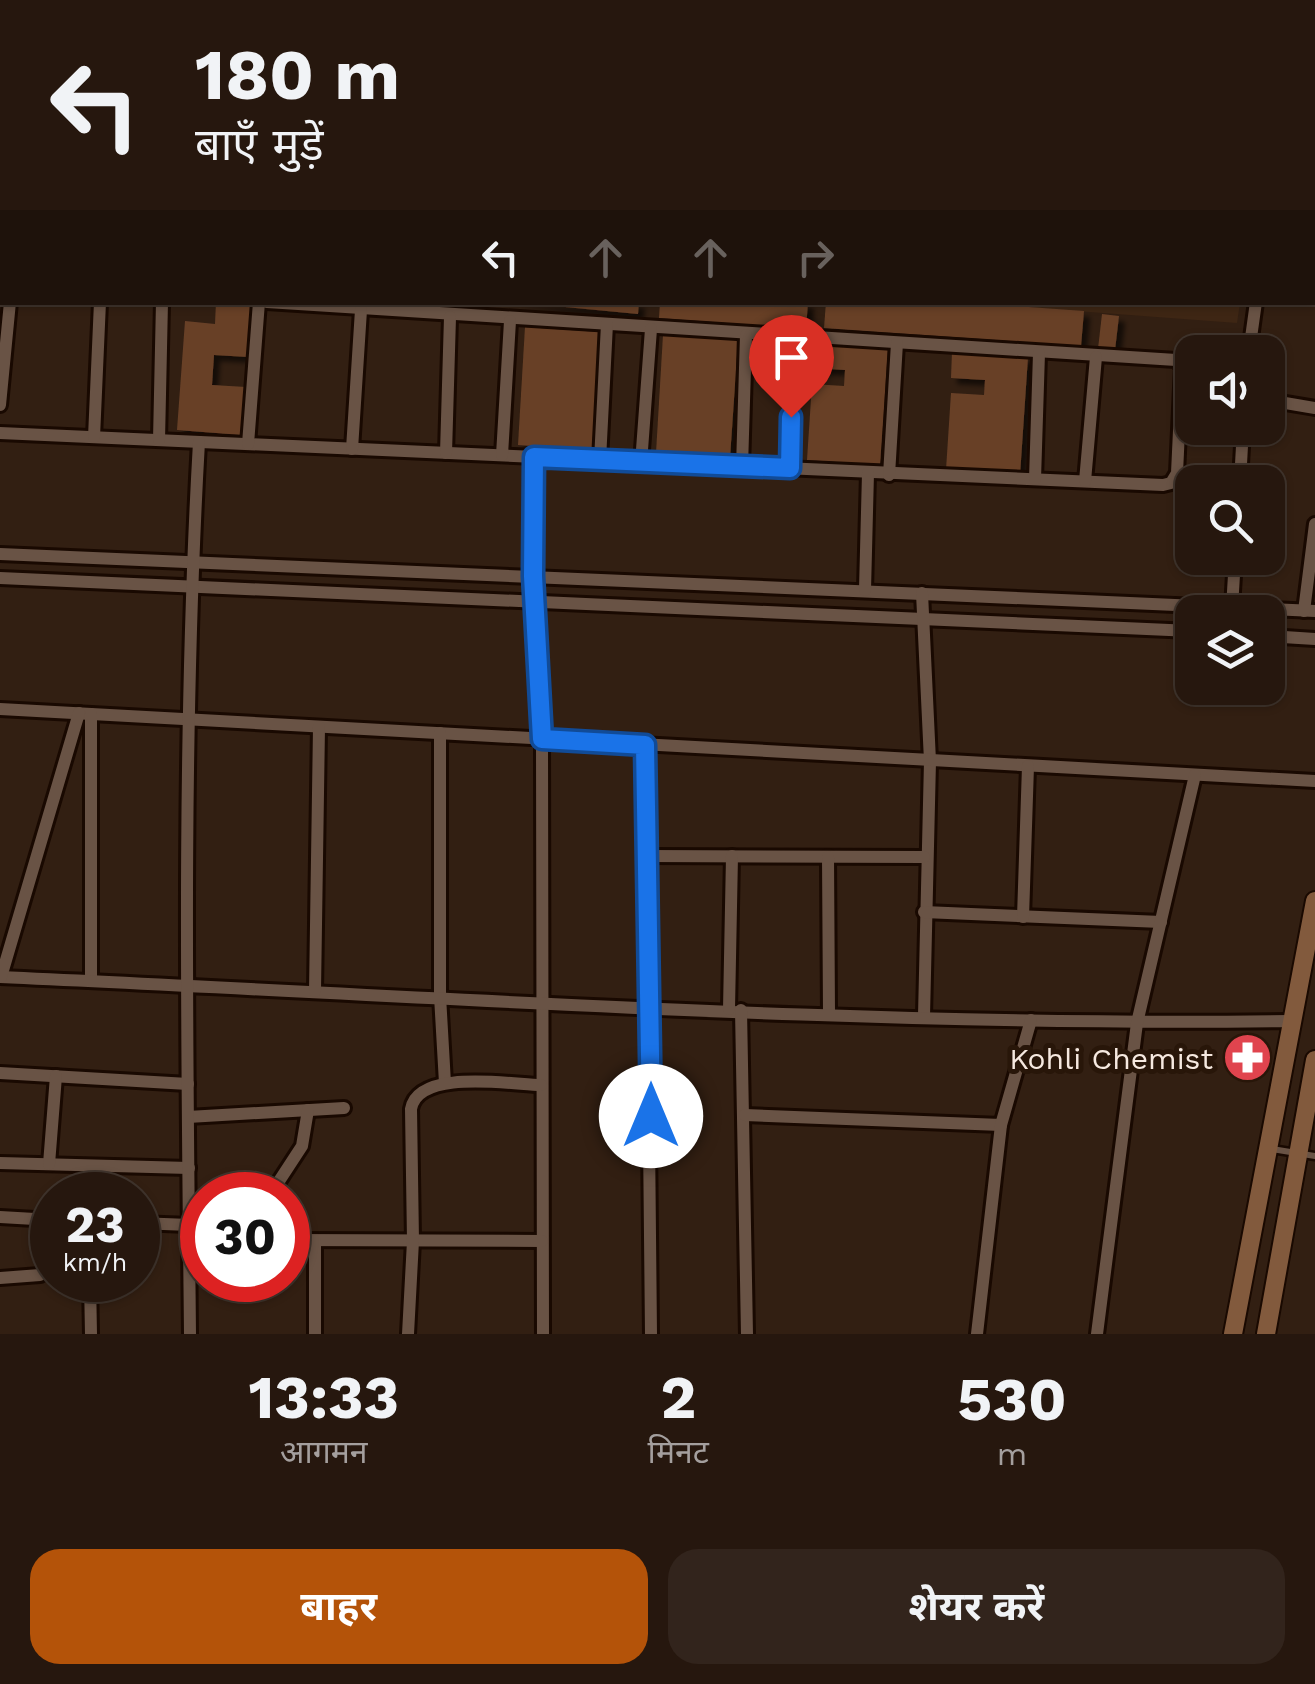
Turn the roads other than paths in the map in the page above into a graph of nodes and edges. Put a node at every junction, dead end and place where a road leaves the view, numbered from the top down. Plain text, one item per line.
1 (10, 305) edge
2 (100, 305) edge
3 (162, 305) edge
4 (259, 305) edge
5 (303, 305) edge
6 (1256, 305) edge
7 (362, 310) junction
8 (450, 317) junction
9 (510, 321) junction
10 (606, 324) junction
11 (651, 329) junction
12 (746, 335) junction
13 (1251, 335) edge
14 (794, 338) junction
15 (897, 343) junction
16 (1039, 354) junction
17 (1096, 356) junction
18 (1285, 403) edge
19 (0, 405) edge
20 (1315, 408) edge
21 (0, 433) edge
22 (94, 437) junction
23 (159, 440) junction
24 (199, 442) junction
25 (248, 444) junction
26 (352, 448) junction
27 (446, 452) junction
28 (502, 455) junction
29 (534, 457) junction
30 (600, 460) junction
31 (641, 462) junction
32 (742, 467) junction
33 (790, 468) junction
34 (868, 473) junction
35 (889, 475) junction
36 (1035, 479) junction
37 (1086, 481) junction
38 (1315, 524) edge
39 (0, 554) edge
40 (192, 562) junction
41 (533, 576) junction
42 (0, 578) edge
43 (192, 586) junction
44 (865, 590) junction
45 (922, 592) junction
46 (535, 600) junction
47 (1175, 605) edge
48 (1285, 610) edge
49 (1310, 611) edge
50 (922, 618) junction
51 (1175, 630) edge
52 (1285, 637) edge
53 (1315, 638) edge
54 (0, 710) edge
55 (85, 714) junction
56 (190, 719) junction
57 (319, 726) junction
58 (440, 734) junction
59 (542, 739) junction
60 (645, 745) junction
61 (930, 761) junction
62 (1028, 766) junction
63 (1195, 776) junction
64 (1315, 781) edge
65 (648, 856) junction
66 (732, 856) junction
67 (828, 857) junction
68 (924, 857) junction
69 (1315, 901) edge
70 (924, 912) junction
71 (1023, 916) junction
72 (1161, 922) junction
73 (0, 977) edge
74 (91, 981) junction
75 (187, 985) junction
76 (315, 991) junction
77 (440, 996) junction
78 (540, 1002) junction
79 (651, 1006) junction
80 (735, 1010) junction
81 (829, 1013) junction
82 (924, 1016) junction
83 (1031, 1020) junction
84 (1290, 1021) junction
85 (1137, 1024) junction
86 (1315, 1060) edge
87 (0, 1073) edge
88 (56, 1076) junction
89 (445, 1083) junction
90 (188, 1084) junction
91 (541, 1085) junction
92 (344, 1108) dead end
93 (308, 1110) junction
94 (745, 1114) junction
95 (188, 1117) junction
96 (1001, 1125) junction
97 (1266, 1148) junction
98 (1306, 1155) edge
99 (0, 1163) edge
100 (49, 1164) junction
101 (189, 1168) junction
102 (189, 1172) edge
103 (285, 1172) edge
104 (0, 1217) edge
105 (30, 1219) edge
106 (310, 1240) edge
107 (315, 1240) junction
108 (413, 1241) junction
109 (542, 1241) junction
110 (30, 1275) edge
111 (0, 1278) edge
112 (90, 1302) edge
113 (192, 1302) edge
114 (91, 1334) edge
115 (190, 1334) edge
116 (315, 1334) edge
117 (408, 1334) edge
118 (543, 1334) edge
119 (651, 1334) edge
120 (748, 1334) edge
121 (976, 1334) edge
122 (1097, 1334) edge
123 (1234, 1334) edge
124 (1266, 1334) edge

1 - 19 street
2 - 22 street
3 - 23 street
4 - 25 street
5 - 7 street
6 - 13 street
7 - 8 street
7 - 26 street
8 - 9 street
8 - 27 street
9 - 10 street
9 - 28 street
10 - 11 street
10 - 30 street
11 - 12 street
11 - 31 street
12 - 14 street
12 - 32 street
14 - 15 street
14 - 33 street
15 - 16 street
15 - 35 street
16 - 17 street
16 - 36 street
17 - 37 street
17 - 37 street
18 - 20 street
21 - 22 street
22 - 23 street
23 - 24 street
24 - 25 street
24 - 40 street
25 - 26 street
26 - 27 street
27 - 28 street
28 - 29 street
29 - 30 street
29 - 41 street
30 - 31 street
31 - 32 street
32 - 33 street
33 - 34 street
34 - 35 street
34 - 44 street
35 - 36 street
36 - 37 street
38 - 49 street
39 - 40 street
40 - 41 street
40 - 43 street
41 - 44 street
41 - 46 street
42 - 43 street
43 - 46 street
43 - 56 street
44 - 45 street
45 - 47 street
45 - 50 street
46 - 50 street
46 - 59 street
48 - 49 street
50 - 51 street
50 - 61 street
52 - 53 street
54 - 55 street
55 - 56 street
55 - 73 street
55 - 74 street
56 - 57 street
56 - 75 street
57 - 58 street
57 - 76 street
58 - 59 street
58 - 77 street
59 - 60 street
59 - 78 street
60 - 61 street
60 - 65 street
61 - 62 street
61 - 68 street
62 - 63 street
62 - 71 street
63 - 64 street
63 - 72 street
65 - 66 street
65 - 79 street
66 - 67 street
66 - 80 street
67 - 68 street
67 - 81 street
68 - 70 street
69 - 84 main road
70 - 71 street
70 - 82 street
71 - 72 street
72 - 85 street
73 - 74 street
74 - 75 street
75 - 76 street
75 - 90 street
76 - 77 street
77 - 78 street
77 - 89 street
78 - 79 street
78 - 91 street
79 - 80 street
79 - 119 street
80 - 81 street
80 - 94 street
81 - 82 street
82 - 83 street
83 - 85 street
83 - 96 street
84 - 85 street
84 - 97 main road
85 - 122 street
86 - 98 main road
87 - 88 street
88 - 90 street
88 - 100 street
89 - 91 street
89 - 108 street
90 - 95 street
91 - 109 street
92 - 93 street
93 - 95 street
93 - 103 street
94 - 96 street
94 - 120 street
95 - 101 street
96 - 121 street
97 - 98 lane
97 - 123 main road
98 - 124 main road
99 - 100 street
100 - 101 street
101 - 102 street
104 - 105 street
106 - 107 street
107 - 108 street
107 - 116 street
108 - 109 street
108 - 117 street
109 - 118 street
110 - 111 street
112 - 114 street
113 - 115 street

